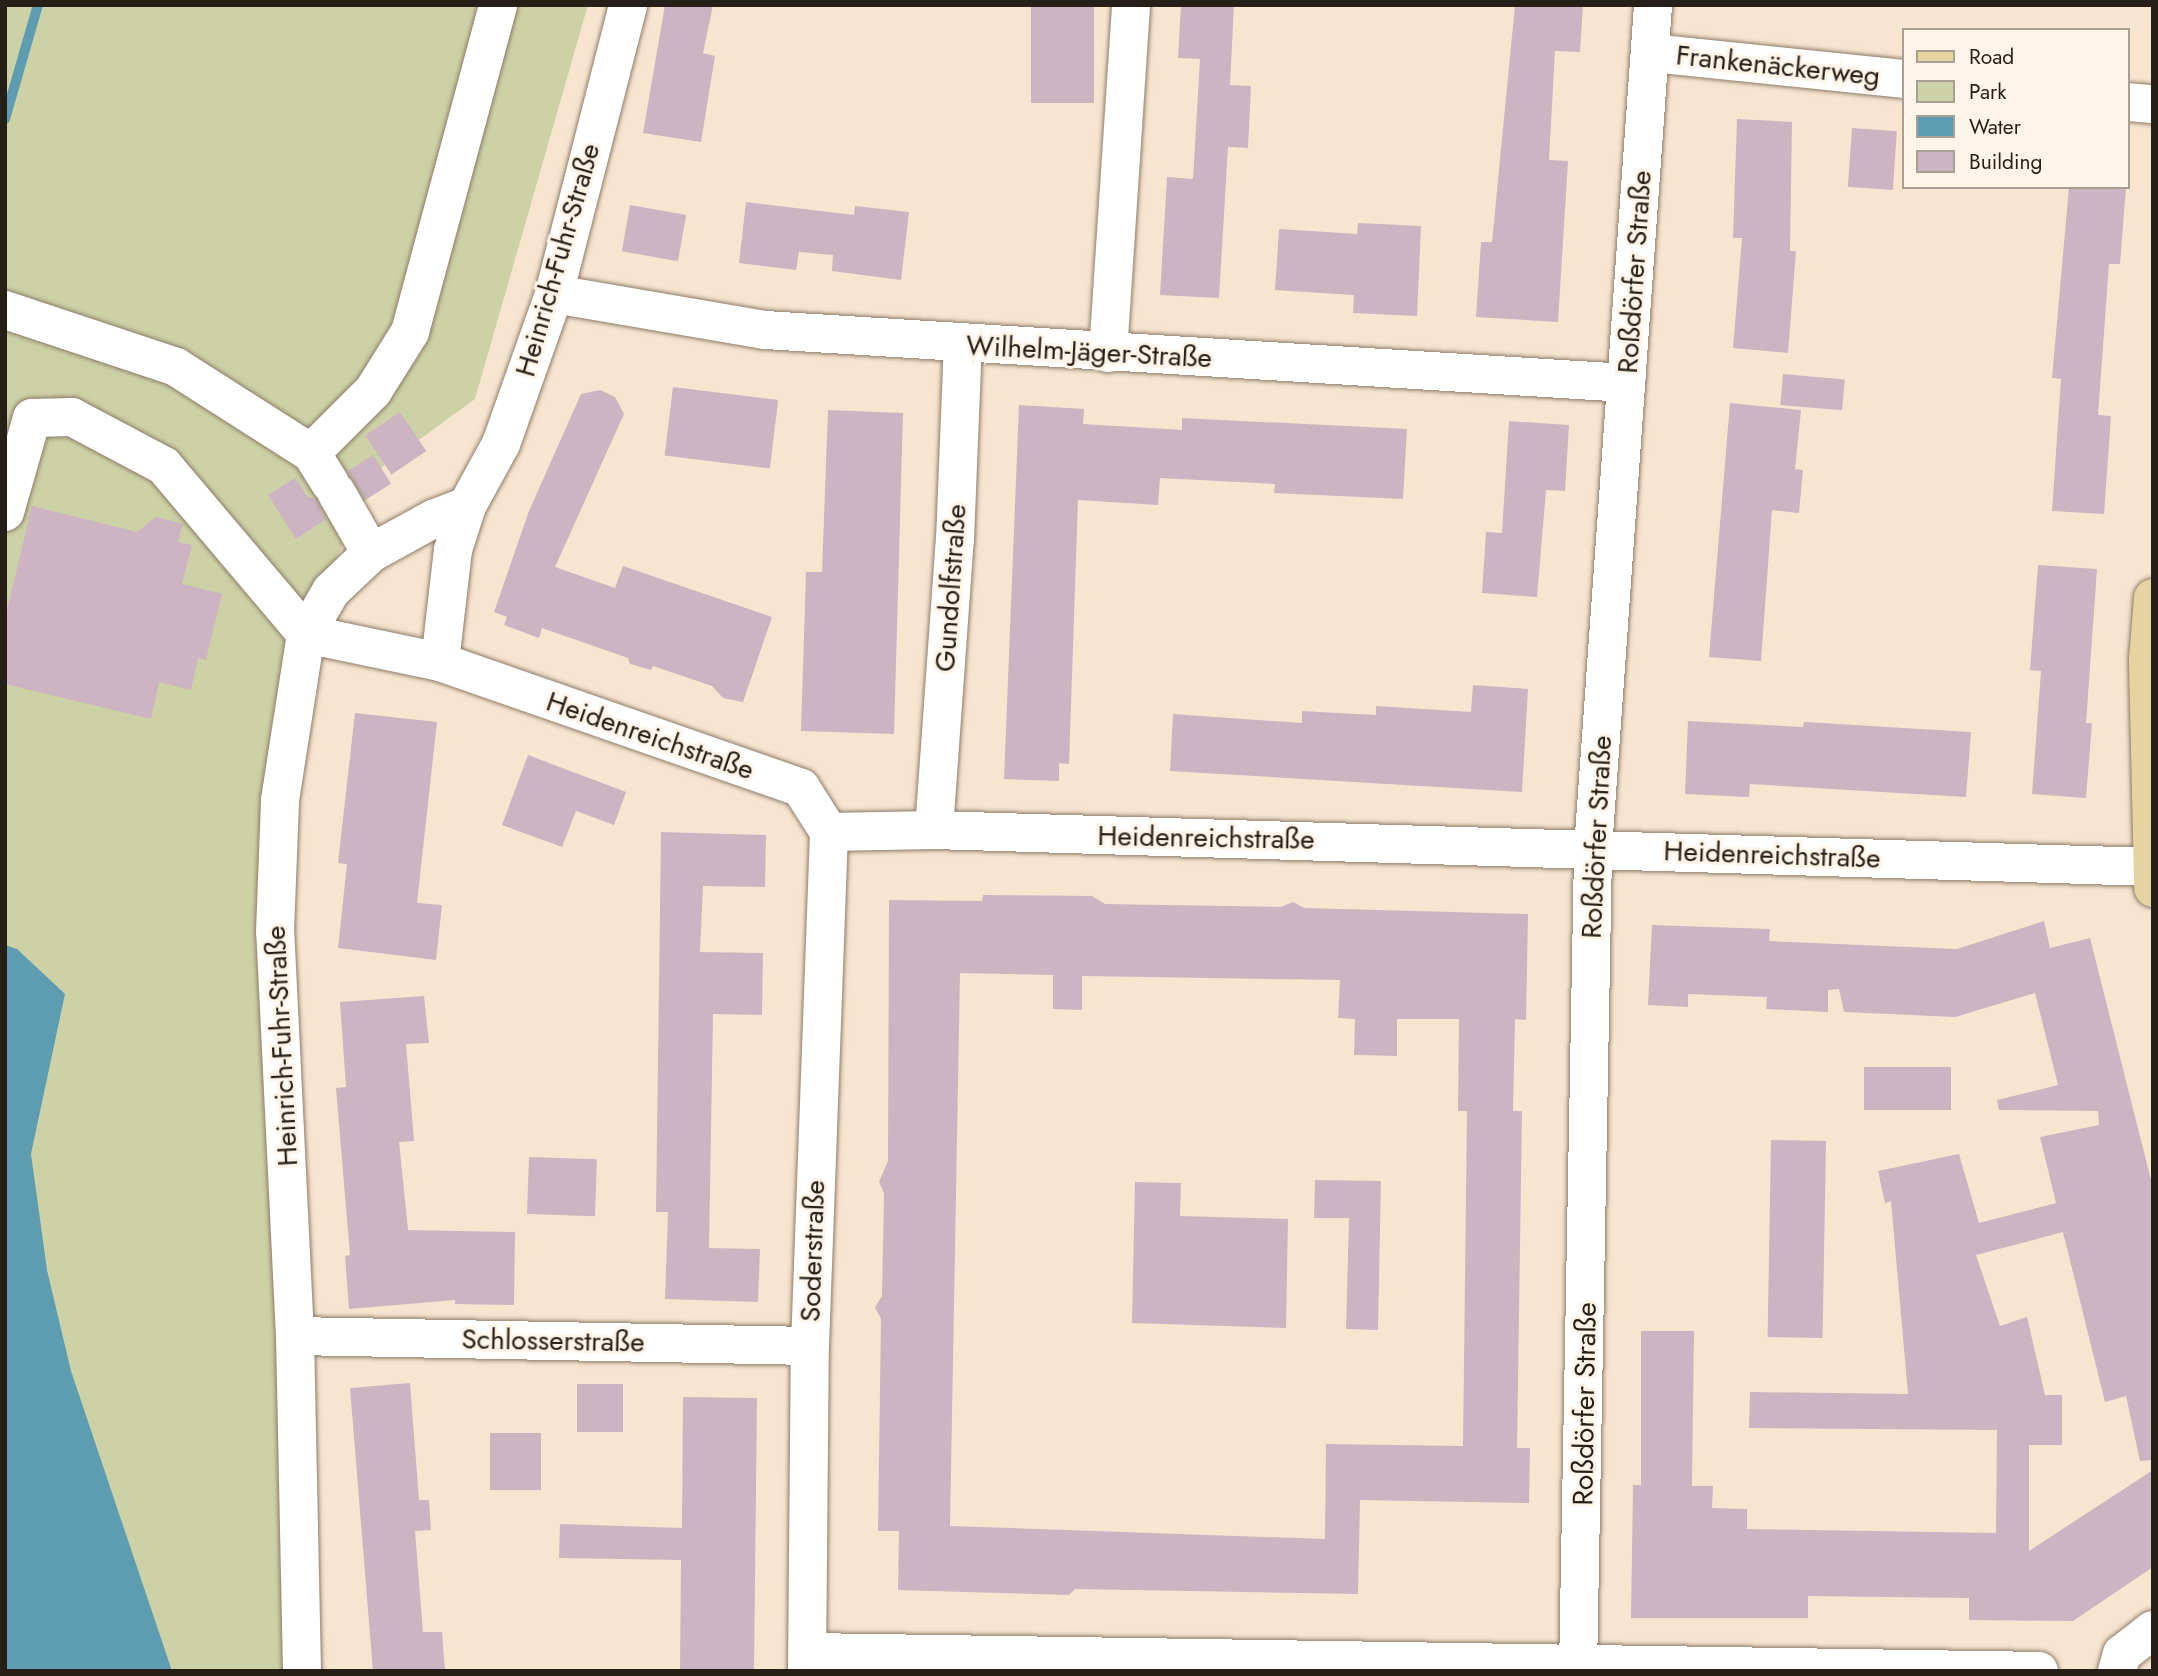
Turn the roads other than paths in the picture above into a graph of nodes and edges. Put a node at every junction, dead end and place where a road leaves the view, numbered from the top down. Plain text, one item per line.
1 (498, 5) edge
2 (628, 5) edge
3 (1131, 5) edge
4 (1653, 5) edge
5 (1652, 53) junction
6 (1902, 79) edge
7 (2130, 102) edge
8 (2153, 104) edge
9 (554, 294) junction
10 (9, 310) edge
11 (963, 344) junction
12 (1108, 353) junction
13 (1626, 383) junction
14 (326, 476) junction
15 (467, 506) junction
16 (5, 512) edge
17 (371, 553) junction
18 (2153, 598) edge
19 (306, 634) junction
20 (440, 662) junction
21 (934, 830) junction
22 (829, 832) junction
23 (1593, 849) junction
24 (2152, 874) edge
25 (295, 1336) junction
26 (810, 1346) junction
27 (2153, 1630) edge
28 (808, 1661) edge
29 (1578, 1666) edge
30 (1925, 1669) edge
31 (302, 1671) edge
32 (2039, 1671) edge
33 (2117, 1671) edge

1 - 14 street
2 - 9 street, Heinrich-Fuhr-Straße
3 - 12 street
4 - 5 street, Roßdörfer Straße
5 - 6 street, Frankenäckerweg
5 - 13 street, Roßdörfer Straße
7 - 8 street
9 - 11 street, Wilhelm-Jäger-Straße
9 - 15 street, Heinrich-Fuhr-Straße
10 - 14 street
11 - 12 street, Wilhelm-Jäger-Straße
11 - 21 street, Gundolfstraße
12 - 13 street, Wilhelm-Jäger-Straße
13 - 23 street, Roßdörfer Straße
14 - 17 street
15 - 17 street, Heinrich-Fuhr-Straße
15 - 20 street, Heinrich-Fuhr-Straße
16 - 19 street
17 - 19 street, Heinrich-Fuhr-Straße
18 - 24 main road
19 - 20 street, Heidenreichstraße
19 - 25 street, Heinrich-Fuhr-Straße
20 - 22 street, Heidenreichstraße
21 - 22 street, Heidenreichstraße
21 - 23 street, Heidenreichstraße
22 - 26 street, Soderstraße
23 - 24 street, Heidenreichstraße
23 - 29 street, Roßdörfer Straße
25 - 26 street, Schlosserstraße
25 - 31 street, Heinrich-Fuhr-Straße
26 - 28 street, Soderstraße
27 - 33 street
28 - 29 street
29 - 30 street
30 - 32 street

